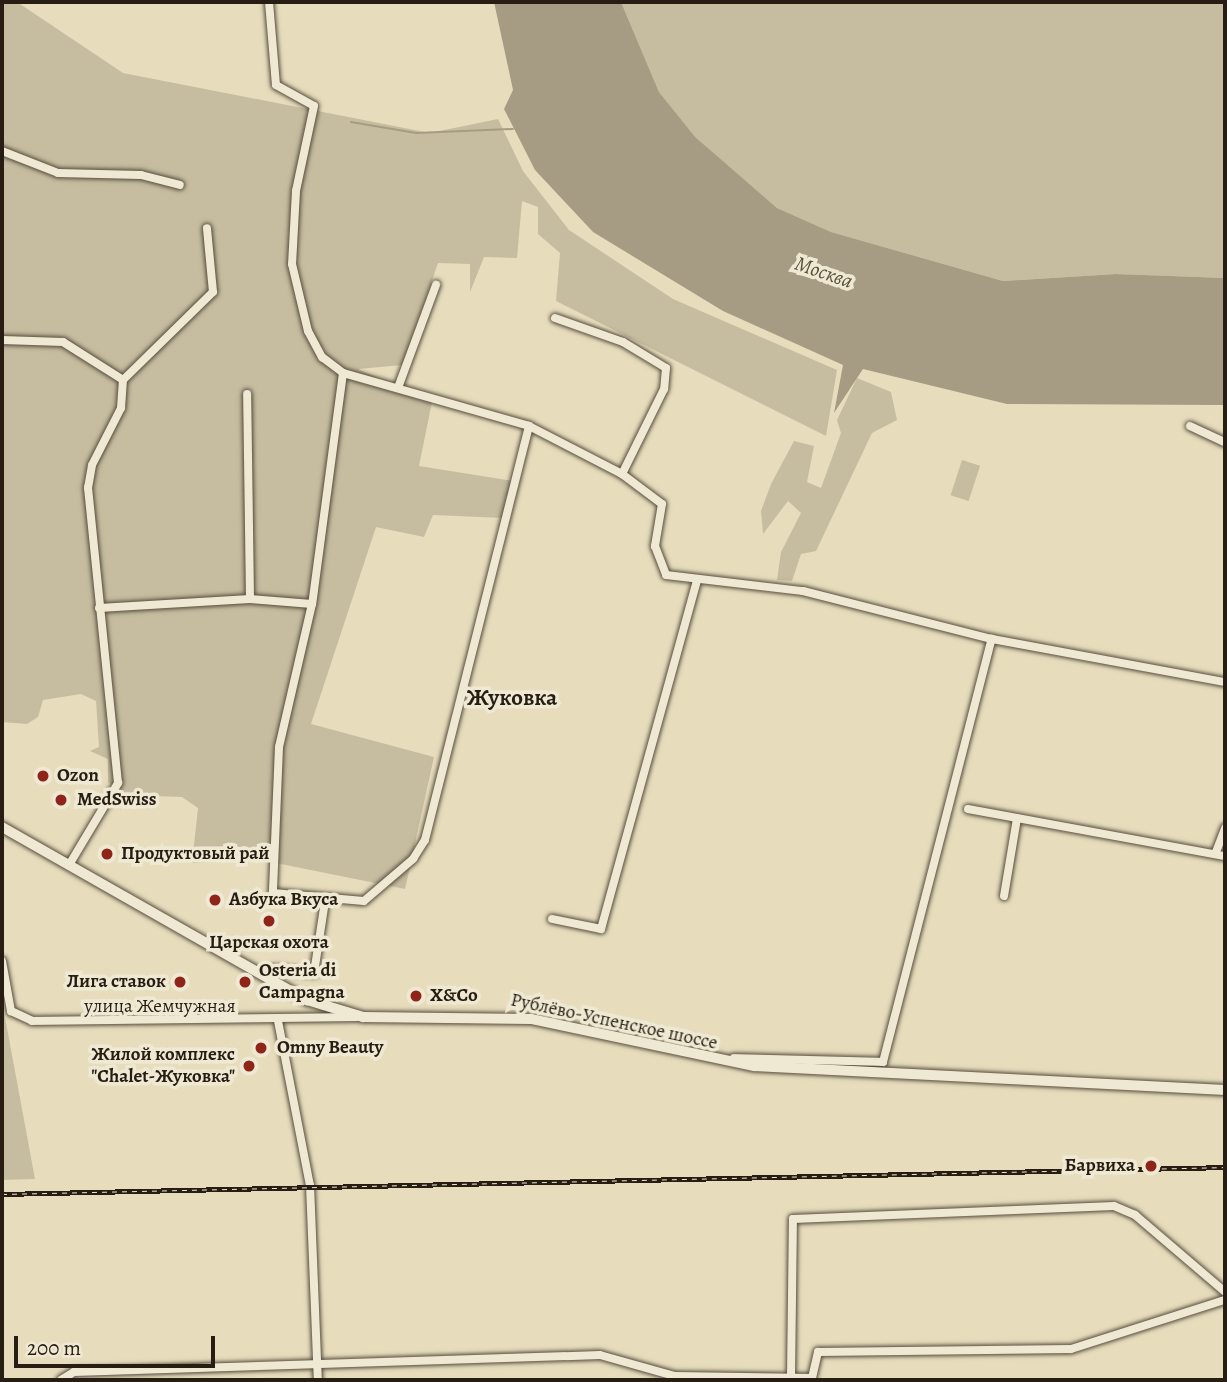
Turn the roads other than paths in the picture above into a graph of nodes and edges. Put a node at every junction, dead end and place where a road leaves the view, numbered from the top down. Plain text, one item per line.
1 (269, 2) edge
2 (2, 151) edge
3 (180, 185) dead end
4 (207, 228) dead end
5 (436, 285) dead end
6 (555, 318) dead end
7 (2, 340) edge
8 (343, 373) junction
9 (123, 380) junction
10 (399, 385) junction
11 (247, 394) dead end
12 (528, 426) junction
13 (1190, 426) dead end
14 (1225, 442) edge
15 (622, 474) junction
16 (697, 581) junction
17 (250, 599) junction
18 (312, 604) junction
19 (99, 608) junction
20 (992, 639) junction
21 (1225, 682) edge
22 (968, 808) dead end
23 (1017, 818) junction
24 (2, 827) edge
25 (1225, 828) edge
26 (1216, 852) junction
27 (1225, 856) edge
28 (69, 865) junction
29 (1004, 896) dead end
30 (325, 901) junction
31 (552, 919) dead end
32 (2, 961) edge
33 (279, 984) junction
34 (363, 1017) junction
35 (278, 1021) junction
36 (695, 1056) junction
37 (1225, 1090) edge
38 (1225, 1292) edge
39 (1225, 1300) edge
40 (319, 1368) junction
41 (661, 1376) edge
42 (791, 1378) junction
43 (61, 1380) edge
44 (318, 1380) edge

1 - 8 street
2 - 3 street
4 - 9 street
5 - 10 street
6 - 15 street
7 - 9 street
8 - 10 street
8 - 18 street
9 - 19 street
10 - 12 street
11 - 17 street
12 - 15 street
12 - 30 street
13 - 14 street
15 - 16 street
16 - 20 street
16 - 31 street
17 - 18 street
17 - 19 street
18 - 30 street
19 - 28 street
20 - 21 street
20 - 36 street
22 - 23 street
23 - 26 street
23 - 29 street
24 - 28 main road, Рублёво-Успенское шоссе
25 - 26 street
26 - 27 street
28 - 33 main road, Рублёво-Успенское шоссе
30 - 33 street
32 - 35 street, улица Жемчужная
33 - 34 main road, Рублёво-Успенское шоссе
34 - 35 street, улица Жемчужная
34 - 36 main road, Рублёво-Успенское шоссе
35 - 40 street
36 - 37 main road, Рублёво-Успенское шоссе
38 - 42 street
39 - 42 street
40 - 41 street
40 - 43 street
40 - 44 street
41 - 42 street

